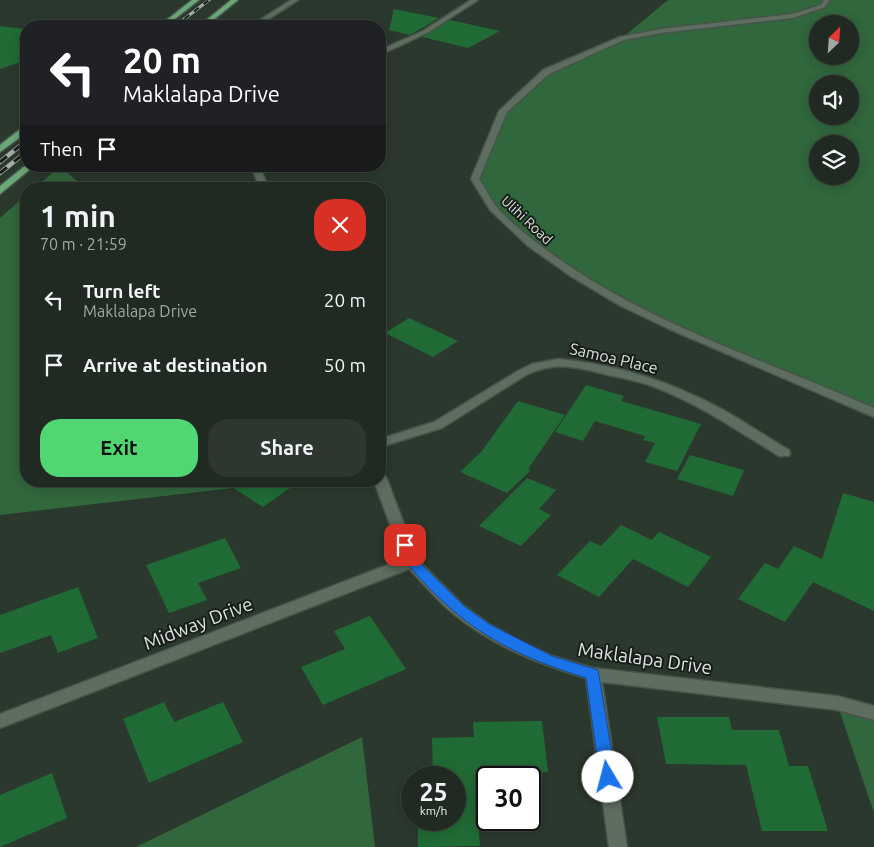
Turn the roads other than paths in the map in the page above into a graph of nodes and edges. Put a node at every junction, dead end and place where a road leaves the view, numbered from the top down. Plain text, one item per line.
1 (196, 0) edge
2 (235, 0) edge
3 (295, 0) edge
4 (475, 0) edge
5 (827, 0) edge
6 (170, 20) edge
7 (210, 20) edge
8 (263, 20) edge
9 (386, 50) edge
10 (20, 133) edge
11 (0, 148) edge
12 (23, 172) edge
13 (0, 191) edge
14 (874, 413) edge
15 (386, 441) edge
16 (784, 453) dead end
17 (383, 487) edge
18 (411, 562) junction
19 (593, 674) junction
20 (874, 713) edge
21 (0, 721) edge
22 (618, 847) edge

1 - 6 main road
2 - 7 main road
3 - 8 street
4 - 9 street
5 - 14 street, Ulihi Road
10 - 11 main road
12 - 13 main road
15 - 16 street, Samoa Place
17 - 18 street, Maklalapa Drive
18 - 19 street, Maklalapa Drive
18 - 21 street, Midway Drive
19 - 20 street, Maklalapa Drive
19 - 22 street

